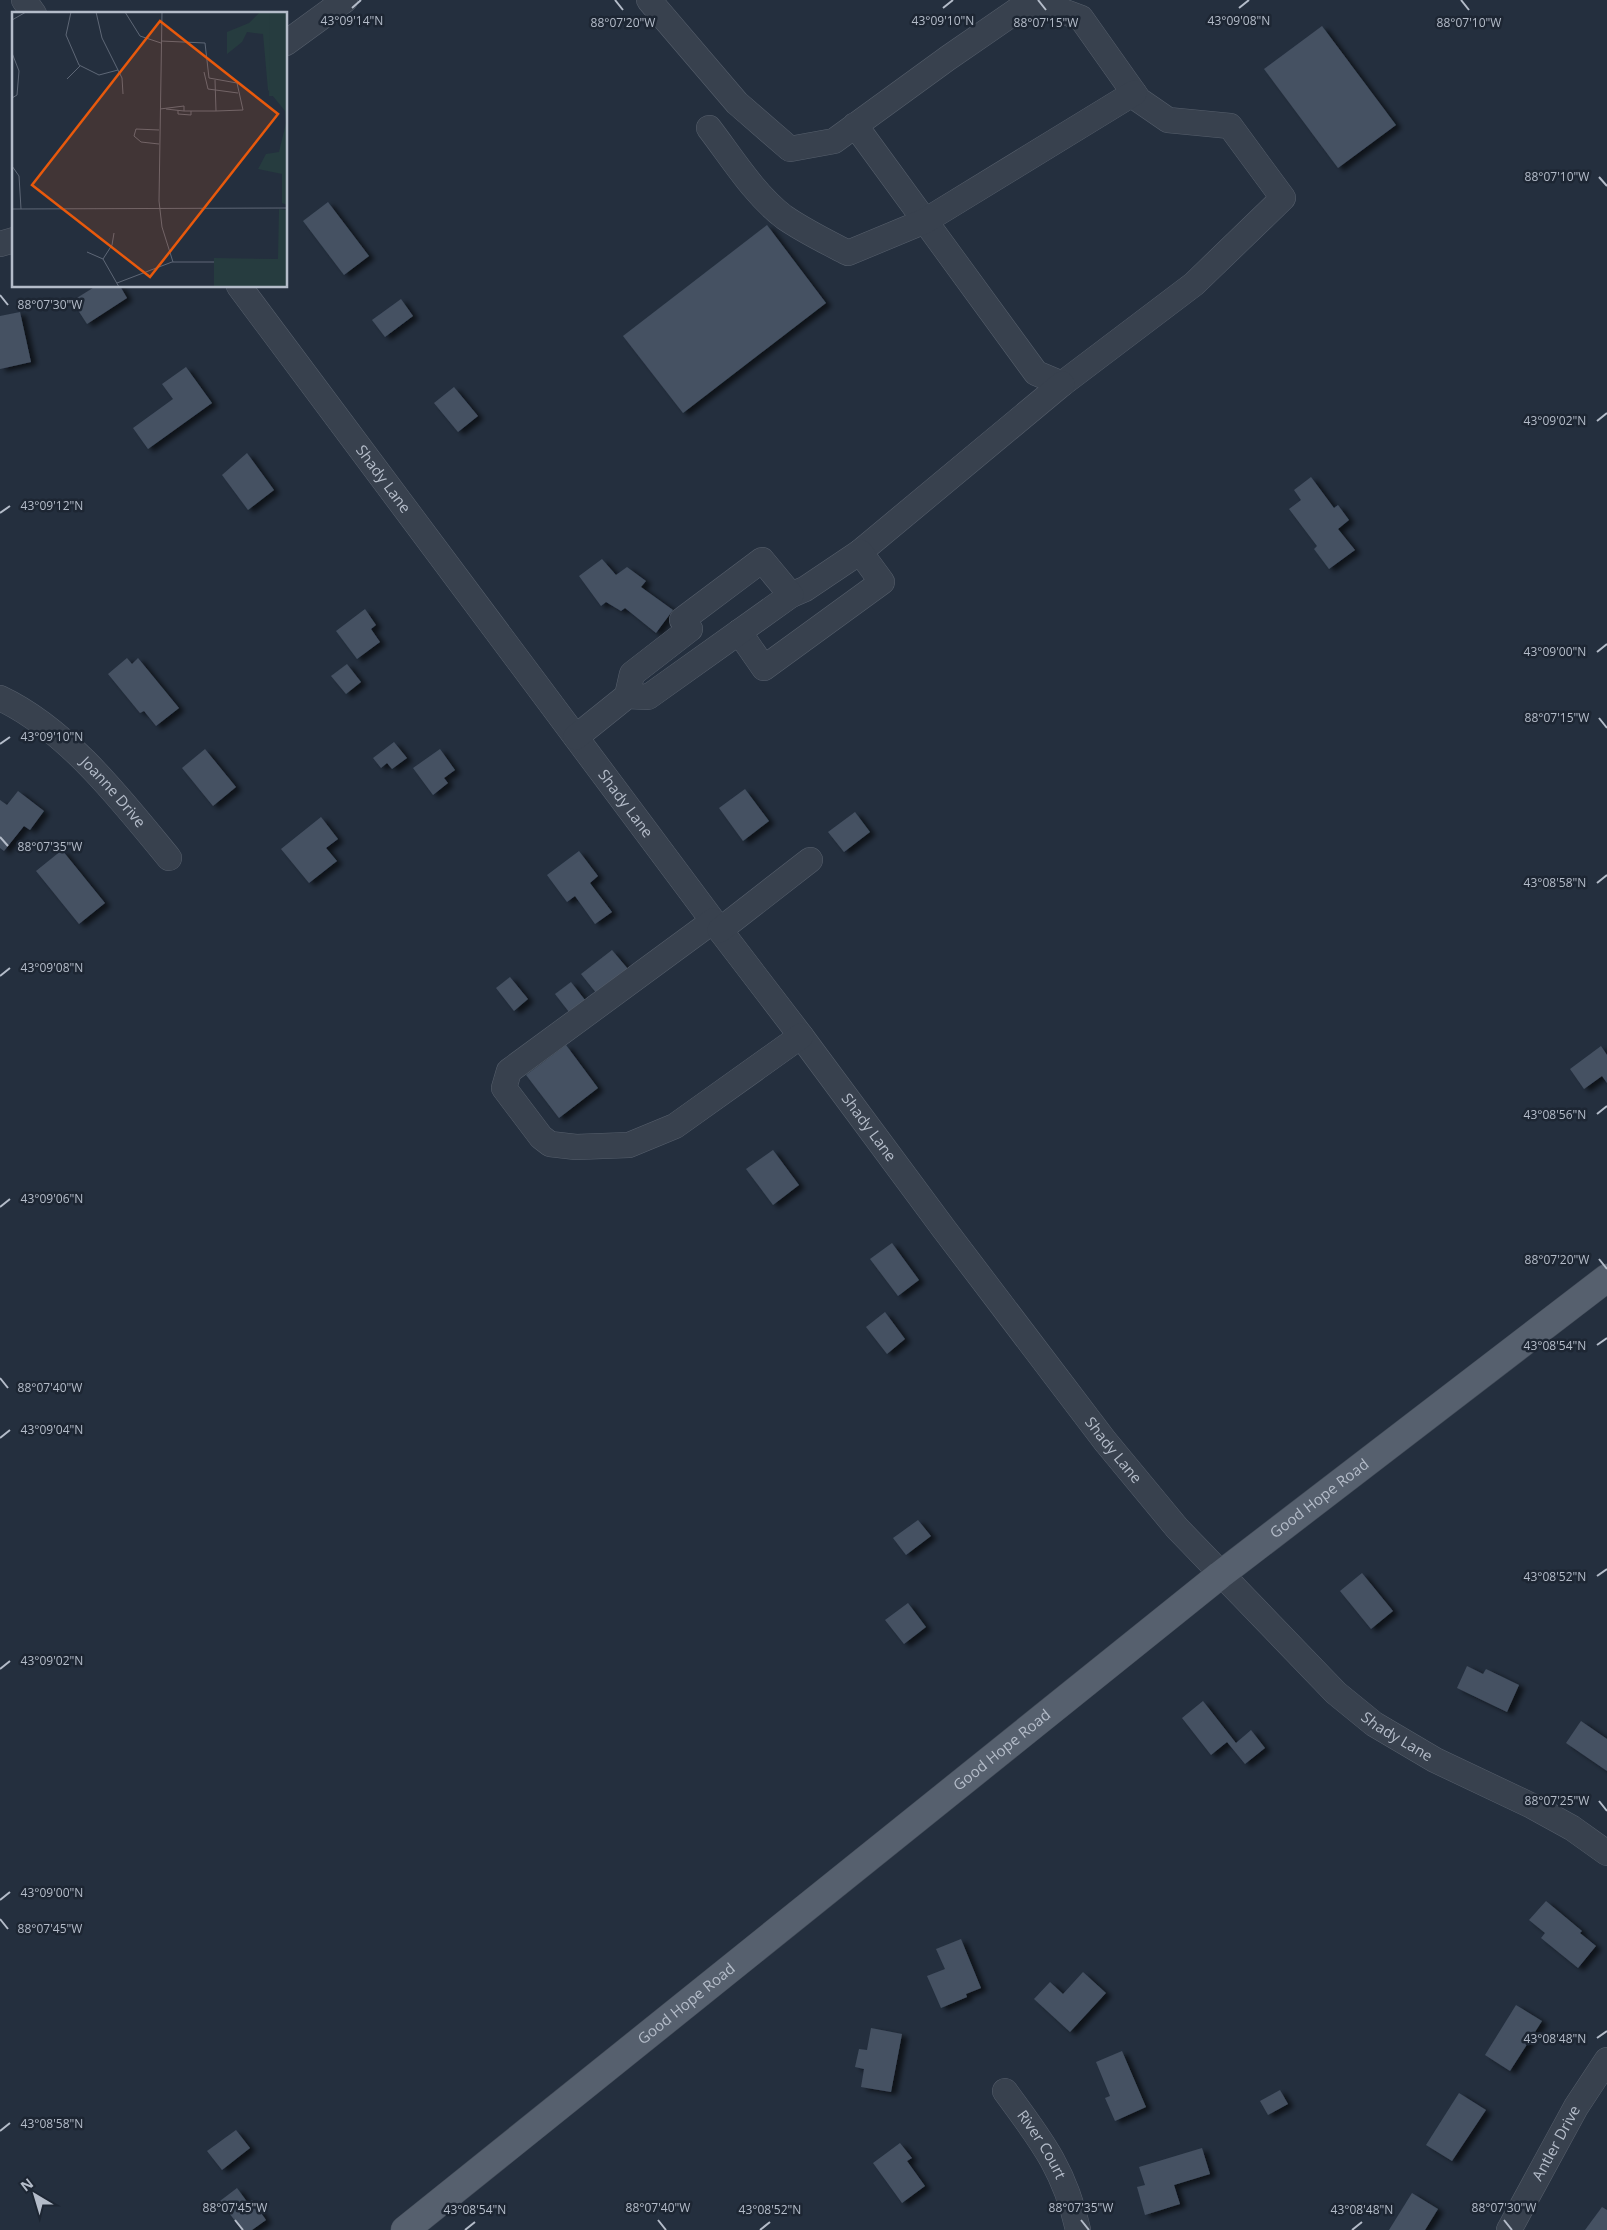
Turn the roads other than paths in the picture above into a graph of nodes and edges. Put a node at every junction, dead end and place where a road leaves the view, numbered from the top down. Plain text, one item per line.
1 (24, 0) edge
2 (345, 0) edge
3 (649, 0) edge
4 (33, 12) edge
5 (288, 42) edge
6 (1134, 92) junction
7 (855, 125) junction
8 (710, 128) dead end
9 (925, 221) junction
10 (240, 288) edge
11 (1062, 384) junction
12 (860, 552) junction
13 (791, 595) junction
14 (739, 632) junction
15 (627, 696) junction
16 (0, 698) edge
17 (576, 737) junction
18 (169, 858) dead end
19 (810, 860) dead end
20 (716, 926) junction
21 (801, 1036) junction
22 (1607, 1278) edge
23 (1220, 1574) junction
24 (1607, 1853) edge
25 (1607, 2060) edge
26 (1005, 2091) dead end
27 (405, 2230) edge
28 (1078, 2230) edge
29 (1509, 2230) edge

1 - 4 street
2 - 5 street
3 - 7 street
6 - 7 street
6 - 9 street
6 - 11 street
7 - 9 street
8 - 9 street
9 - 11 street
10 - 17 street, Shady Lane
11 - 12 street
12 - 13 street
12 - 14 street
13 - 14 street
13 - 15 street
14 - 15 street
15 - 17 street
16 - 18 street, Joanne Drive
17 - 20 street, Shady Lane
19 - 20 street
20 - 21 street, Shady Lane
20 - 21 street
21 - 23 street, Shady Lane
22 - 23 main road, Good Hope Road
23 - 24 street, Shady Lane
23 - 27 main road, Good Hope Road
25 - 29 street, Antler Drive
26 - 28 street, River Court

